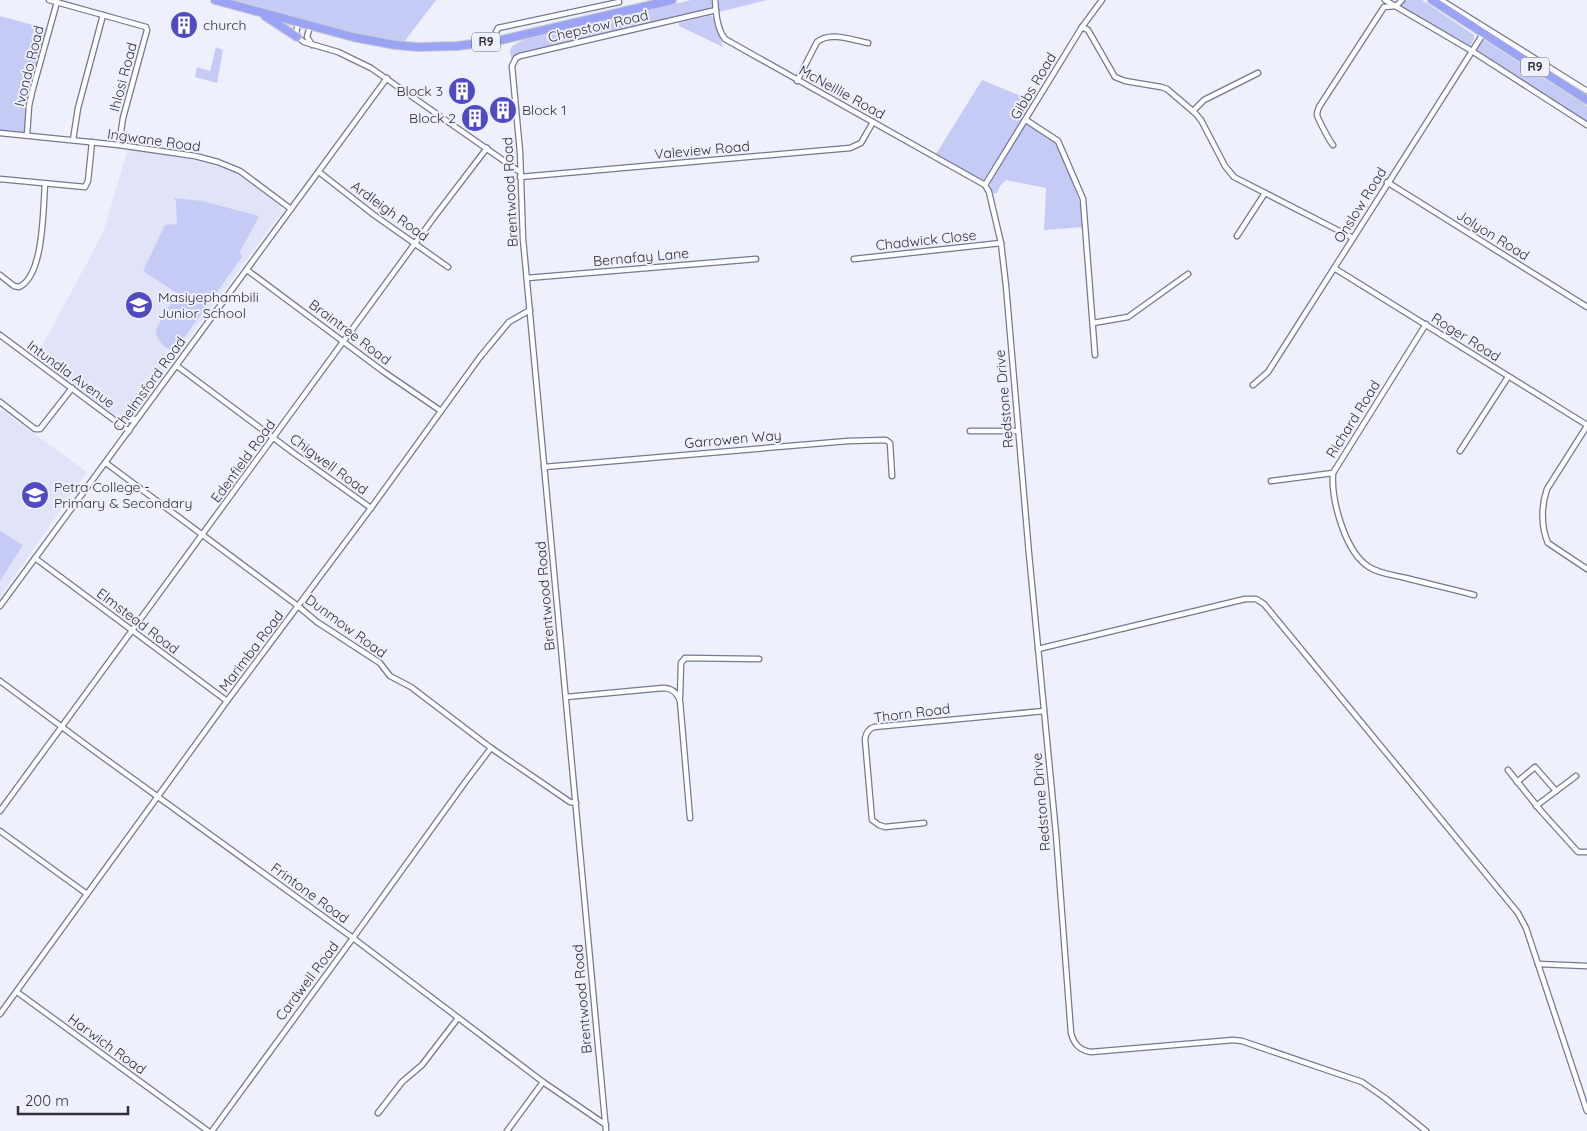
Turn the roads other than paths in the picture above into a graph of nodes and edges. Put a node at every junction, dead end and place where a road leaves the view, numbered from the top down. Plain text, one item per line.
1 (49, 0) edge
2 (215, 0) edge
3 (672, 0) edge
4 (714, 0) edge
5 (1102, 0) edge
6 (1385, 0) edge
7 (1402, 0) edge
8 (1432, 0) edge
9 (1441, 0) edge
10 (57, 2) junction
11 (620, 2) dead end
12 (1396, 6) junction
13 (716, 10) junction
14 (263, 14) junction
15 (103, 15) junction
16 (1463, 16) junction
17 (298, 23) junction
18 (1474, 24) junction
19 (310, 26) junction
20 (1082, 28) junction
21 (1483, 34) junction
22 (297, 37) junction
23 (498, 41) junction
24 (868, 43) dead end
25 (313, 46) junction
26 (1472, 51) junction
27 (516, 58) joint
28 (1544, 64) junction
29 (1534, 66) junction
30 (1258, 73) dead end
31 (387, 78) junction
32 (797, 81) junction
33 (1587, 91) edge
34 (1587, 100) edge
35 (1194, 112) junction
36 (1026, 120) junction
37 (873, 122) junction
38 (1587, 125) edge
39 (0, 133) edge
40 (27, 135) junction
41 (72, 140) junction
42 (92, 142) junction
43 (119, 145) junction
44 (1333, 145) dead end
45 (487, 148) junction
46 (320, 172) junction
47 (520, 175) junction
48 (0, 179) edge
49 (1387, 182) junction
50 (45, 184) junction
51 (985, 185) junction
52 (1265, 192) junction
53 (291, 208) junction
54 (1237, 236) dead end
55 (1352, 238) junction
56 (415, 243) junction
57 (1000, 243) junction
58 (756, 258) dead end
59 (854, 258) dead end
60 (448, 267) dead end
61 (1334, 268) junction
62 (247, 270) junction
63 (1188, 274) dead end
64 (0, 275) edge
65 (527, 278) junction
66 (1587, 307) edge
67 (530, 310) junction
68 (1093, 323) junction
69 (1426, 324) junction
70 (0, 335) edge
71 (344, 341) junction
72 (1095, 355) dead end
73 (177, 366) junction
74 (1508, 377) junction
75 (1254, 385) dead end
76 (72, 388) junction
77 (0, 402) edge
78 (441, 411) junction
79 (137, 419) junction
80 (118, 422) junction
81 (1587, 426) edge
82 (129, 431) junction
83 (970, 431) dead end
84 (1018, 432) junction
85 (273, 437) junction
86 (1460, 451) dead end
87 (106, 462) junction
88 (544, 467) junction
89 (1333, 473) junction
90 (892, 476) dead end
91 (1271, 481) dead end
92 (372, 508) junction
93 (203, 534) junction
94 (35, 558) junction
95 (1587, 569) edge
96 (1474, 595) dead end
97 (0, 606) edge
98 (298, 606) junction
99 (132, 631) junction
100 (1038, 649) junction
101 (759, 659) dead end
102 (0, 681) edge
103 (566, 697) junction
104 (227, 701) junction
105 (680, 701) junction
106 (1044, 711) junction
107 (61, 727) junction
108 (491, 748) junction
109 (1508, 770) dead end
110 (1576, 776) dead end
111 (1517, 782) junction
112 (1556, 791) junction
113 (158, 797) junction
114 (576, 803) junction
115 (1536, 806) junction
116 (0, 811) edge
117 (690, 818) dead end
118 (924, 823) dead end
119 (0, 831) edge
120 (1587, 852) edge
121 (87, 894) junction
122 (353, 938) junction
123 (1538, 964) junction
124 (1587, 966) edge
125 (17, 992) junction
126 (0, 1014) edge
127 (458, 1018) junction
128 (543, 1082) junction
129 (1587, 1111) edge
130 (378, 1113) dead end
131 (606, 1125) junction
132 (208, 1131) edge
133 (212, 1131) edge
134 (507, 1131) edge
135 (606, 1131) edge
136 (1426, 1131) edge

1 - 10 street, Ihlosi Road
2 - 14 highway, R9
3 - 23 highway, R9
4 - 13 street, McNeillie Road
5 - 20 street, Gibbs Road
6 - 12 street
7 - 12 street
8 - 16 highway, R9
9 - 16 street
10 - 15 street, Ihlosi Road
10 - 40 street, Ivondo Road
11 - 23 street
12 - 26 street
12 - 44 street
13 - 27 street, Chepstow Road
13 - 32 street, McNeillie Road
14 - 17 highway, R9
14 - 22 highway
15 - 41 street
15 - 43 street, Ihlosi Road
16 - 18 highway, R9
17 - 19 highway, R9
17 - 22 street
18 - 21 highway, R9
18 - 28 street
19 - 23 highway, R9
19 - 25 street
20 - 35 street
20 - 36 street, Gibbs Road
21 - 26 street, Onslow Road
21 - 29 highway, R9
22 - 25 street
24 - 32 street
25 - 31 street
26 - 38 street
26 - 49 street, Onslow Road
27 - 47 street, Brentwood Road
28 - 29 street
28 - 33 street
29 - 34 highway, R9
30 - 35 street
31 - 45 street
31 - 46 street, Chelmsford Road
32 - 37 street, McNeillie Road
35 - 52 street
36 - 51 street, Gibbs Road
36 - 68 street
37 - 47 street, Valeview Road
37 - 51 street, McNeillie Road
39 - 40 street, Ingwane Road
40 - 41 street, Ingwane Road
41 - 42 street, Ingwane Road
42 - 43 street, Ingwane Road
42 - 50 street
43 - 53 street, Ingwane Road
45 - 47 street
45 - 56 street, Edenfield Road
46 - 53 street, Chelmsford Road
46 - 56 street, Ardleigh Road
47 - 65 street, Brentwood Road
48 - 50 street
49 - 55 street, Onslow Road
49 - 66 street, Jolyon Road
50 - 64 street
51 - 57 street, Redstone Drive
52 - 54 street
52 - 55 street
53 - 62 street, Chelmsford Road
55 - 61 street, Onslow Road
56 - 60 street, Ardleigh Road
56 - 71 street, Edenfield Road
57 - 59 street, Chadwick Close
57 - 84 street, Redstone Drive
58 - 65 street, Bernafay Lane
61 - 69 street, Roger Road
61 - 75 street, Onslow Road
62 - 71 street, Braintree Road
62 - 73 street, Chelmsford Road
63 - 68 street
65 - 67 street, Brentwood Road
67 - 78 street, Marimba Road
67 - 88 street, Brentwood Road
68 - 72 street
69 - 74 street, Roger Road
69 - 89 street, Richard Road
70 - 76 street, Intundla Avenue
71 - 78 street, Braintree Road
71 - 85 street, Edenfield Road
73 - 79 street, Chelmsford Road
73 - 85 street, Chigwell Road
74 - 81 street, Roger Road
74 - 86 street
76 - 77 street
76 - 80 street, Intundla Avenue
78 - 92 street, Marimba Road
79 - 80 street
79 - 82 street, Chelmsford Road
80 - 82 street, Intundla Avenue
81 - 95 street
82 - 87 street, Chelmsford Road
83 - 84 street
84 - 100 street, Redstone Drive
85 - 92 street, Chigwell Road
85 - 93 street, Edenfield Road
87 - 93 street, Dunmow Road
87 - 94 street, Chelmsford Road
88 - 90 street, Garrowen Way
88 - 103 street, Brentwood Road
89 - 91 street, Richard Road
89 - 96 street
92 - 98 street, Marimba Road
93 - 98 street, Dunmow Road
93 - 99 street, Edenfield Road
94 - 97 street, Chelmsford Road
94 - 99 street, Elmstead Road
98 - 104 street, Marimba Road
98 - 108 street, Dunmow Road
99 - 104 street, Elmstead Road
99 - 107 street, Edenfield Road
100 - 106 street, Redstone Drive
100 - 123 street
101 - 105 street
102 - 107 street, Frintone Road
103 - 105 street
103 - 114 street, Brentwood Road
104 - 113 street, Marimba Road
105 - 117 street
106 - 118 street, Thorn Road
106 - 136 street, Redstone Drive
107 - 113 street, Frintone Road
107 - 116 street, Edenfield Road
108 - 114 street, Dunmow Road
108 - 122 street, Cardwell Road
109 - 111 street
110 - 112 street
111 - 112 street
111 - 115 street
112 - 115 street
113 - 121 street, Marimba Road
113 - 122 street, Frintone Road
114 - 131 street, Brentwood Road
115 - 120 street
119 - 121 street
121 - 125 street, Marimba Road
122 - 127 street, Frintone Road
122 - 133 street, Cardwell Road
123 - 124 street
123 - 129 street
125 - 126 street, Marimba Road
125 - 132 street, Harwich Road
127 - 128 street, Frintone Road
127 - 130 street
128 - 131 street, Frintone Road
128 - 134 street
131 - 135 street, Brentwood Road

